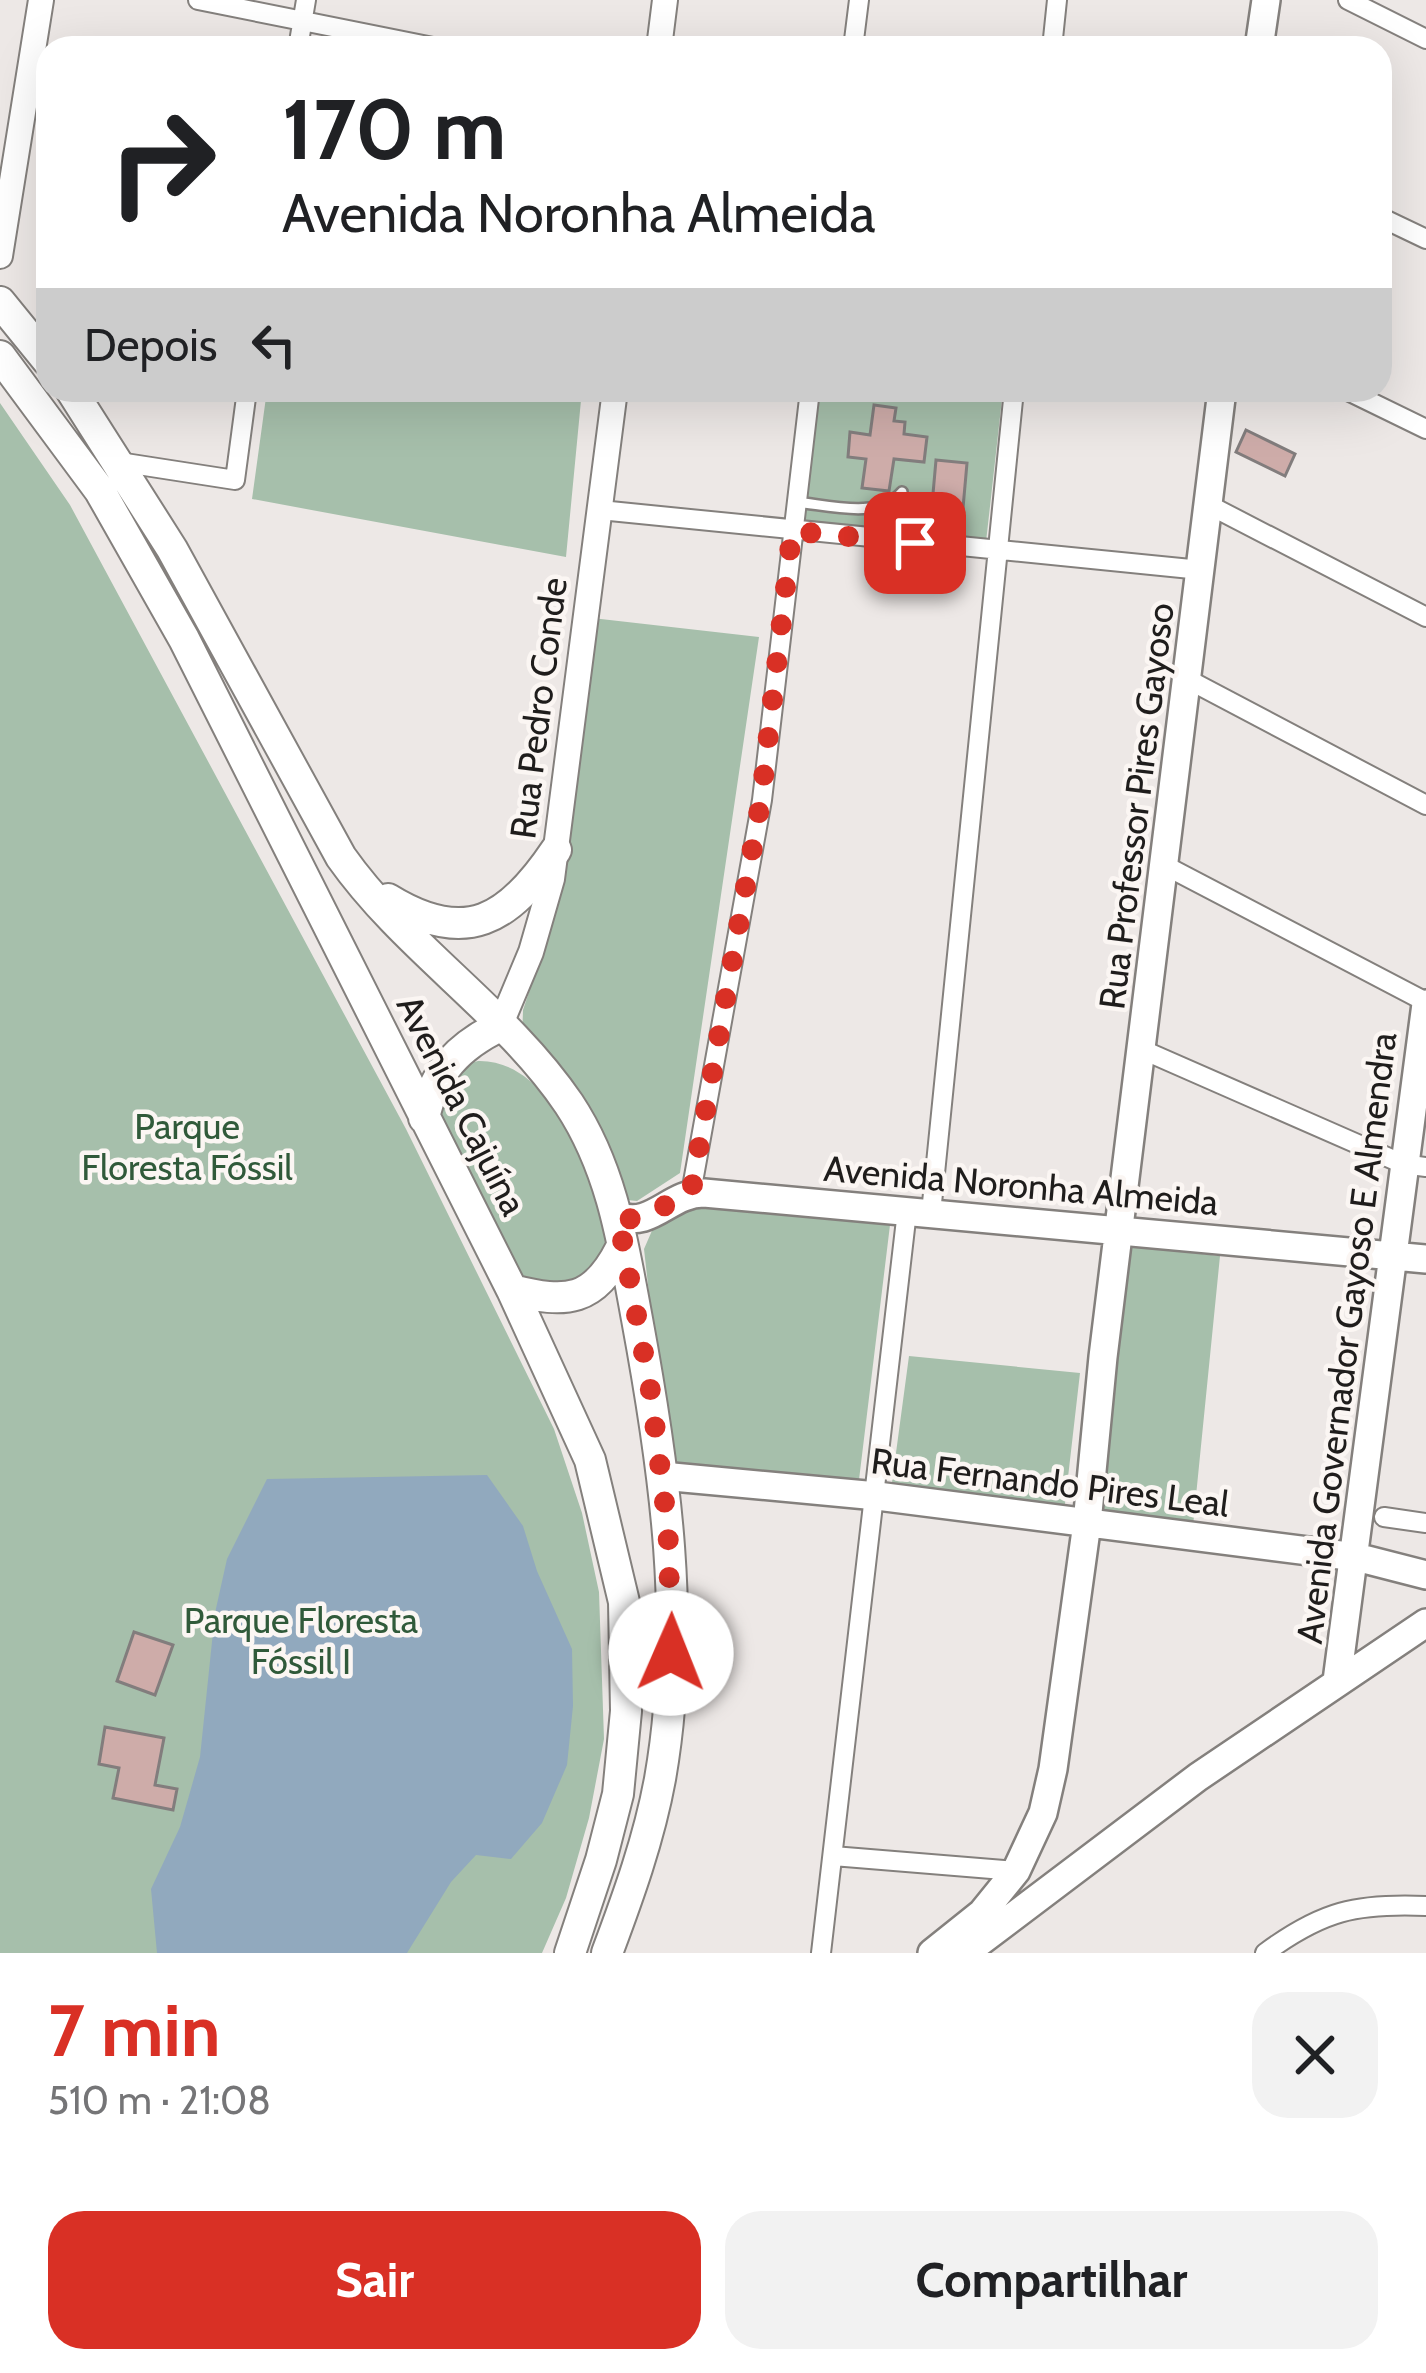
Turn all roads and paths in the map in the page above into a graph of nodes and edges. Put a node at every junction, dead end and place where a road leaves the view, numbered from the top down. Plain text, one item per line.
1 (41, 0) edge
2 (198, 0) edge
3 (306, 0) edge
4 (665, 0) edge
5 (859, 0) edge
6 (1057, 0) edge
7 (1266, 0) edge
8 (1348, 0) edge
9 (302, 21) junction
10 (300, 36) edge
11 (378, 36) edge
12 (660, 36) edge
13 (854, 36) edge
14 (1053, 36) edge
15 (1261, 36) edge
16 (1426, 39) edge
17 (1392, 223) edge
18 (1426, 239) edge
19 (0, 256) edge
20 (0, 302) edge
21 (36, 346) edge
22 (0, 356) edge
23 (79, 402) edge
24 (245, 402) edge
25 (614, 402) edge
26 (808, 402) edge
27 (1013, 402) edge
28 (1221, 402) edge
29 (1371, 402) edge
30 (1426, 429) edge
31 (119, 462) junction
32 (902, 492) dead end
33 (796, 502) junction
34 (1209, 505) junction
35 (600, 510) junction
36 (792, 531) junction
37 (997, 551) junction
38 (1201, 570) junction
39 (1426, 617) edge
40 (1189, 680) junction
41 (1426, 805) edge
42 (556, 850) junction
43 (1166, 866) junction
44 (350, 869) junction
45 (1426, 1003) edge
46 (500, 1026) junction
47 (1143, 1050) junction
48 (424, 1118) junction
49 (1414, 1165) edge
50 (691, 1193) junction
51 (920, 1212) junction
52 (618, 1216) junction
53 (1118, 1230) junction
54 (621, 1248) junction
55 (1395, 1256) junction
56 (1426, 1259) edge
57 (512, 1289) junction
58 (662, 1476) junction
59 (877, 1496) junction
60 (1384, 1517) dead end
61 (1087, 1523) junction
62 (1426, 1523) edge
63 (1356, 1557) junction
64 (1426, 1575) edge
65 (1426, 1623) edge
66 (1336, 1681) junction
67 (833, 1856) junction
68 (1016, 1870) junction
69 (1426, 1906) edge
70 (570, 1953) edge
71 (607, 1953) edge
72 (821, 1953) edge
73 (932, 1953) edge
74 (965, 1953) edge
75 (1265, 1953) edge

1 - 19 street
2 - 9 street
3 - 9 street
4 - 12 street
5 - 13 street
6 - 14 street
7 - 15 main road
8 - 16 street
9 - 10 street
9 - 11 street
17 - 18 street
20 - 21 main road
22 - 48 main road, Avenida Cajuína
23 - 31 main road, Avenida Cajuína
24 - 31 street
25 - 35 street, Rua Pedro Conde
26 - 33 street
27 - 37 street
28 - 34 main road, Rua Professor Pires Gayoso
29 - 30 street
31 - 44 main road, Avenida Cajuína
32 - 33 lane
33 - 36 street
34 - 38 main road, Rua Professor Pires Gayoso
34 - 39 street
35 - 36 street
35 - 42 street, Rua Pedro Conde
36 - 37 street
36 - 50 street
37 - 38 street
37 - 51 street
38 - 40 main road, Rua Professor Pires Gayoso
40 - 41 street
40 - 43 main road, Rua Professor Pires Gayoso
42 - 44 main road
42 - 46 street, Rua Pedro Conde
43 - 45 street
43 - 47 main road, Rua Professor Pires Gayoso
44 - 46 main road, Avenida Cajuína
45 - 49 main road, Avenida Governador Gayoso E Almendra
46 - 48 main road
46 - 52 main road, Avenida Cajuína
47 - 49 street
47 - 53 main road, Rua Professor Pires Gayoso
48 - 57 main road, Avenida Cajuína
49 - 55 main road, Avenida Governador Gayoso E Almendra
50 - 51 main road, Avenida Noronha Almeida
50 - 52 main road
51 - 53 main road, Avenida Noronha Almeida
51 - 59 street
52 - 54 main road, Avenida Cajuína
53 - 55 main road, Avenida Noronha Almeida
53 - 61 main road, Rua Professor Pires Gayoso
54 - 57 main road
54 - 58 main road, Avenida Cajuína
55 - 56 main road, Avenida Noronha Almeida
55 - 63 main road, Avenida Governador Gayoso E Almendra
57 - 70 main road, Avenida Cajuína
58 - 59 main road, Rua Fernando Pires Leal
58 - 71 main road, Avenida Cajuína
59 - 61 main road, Rua Fernando Pires Leal
59 - 67 street
60 - 62 street
61 - 63 main road, Rua Fernando Pires Leal
61 - 68 main road, Rua Professor Pires Gayoso
63 - 64 main road, Rua Fernando Pires Leal
63 - 66 main road, Avenida Governador Gayoso E Almendra
65 - 66 main road
66 - 74 main road
67 - 68 street
67 - 72 street
68 - 73 main road, Rua Professor Pires Gayoso
69 - 75 street

